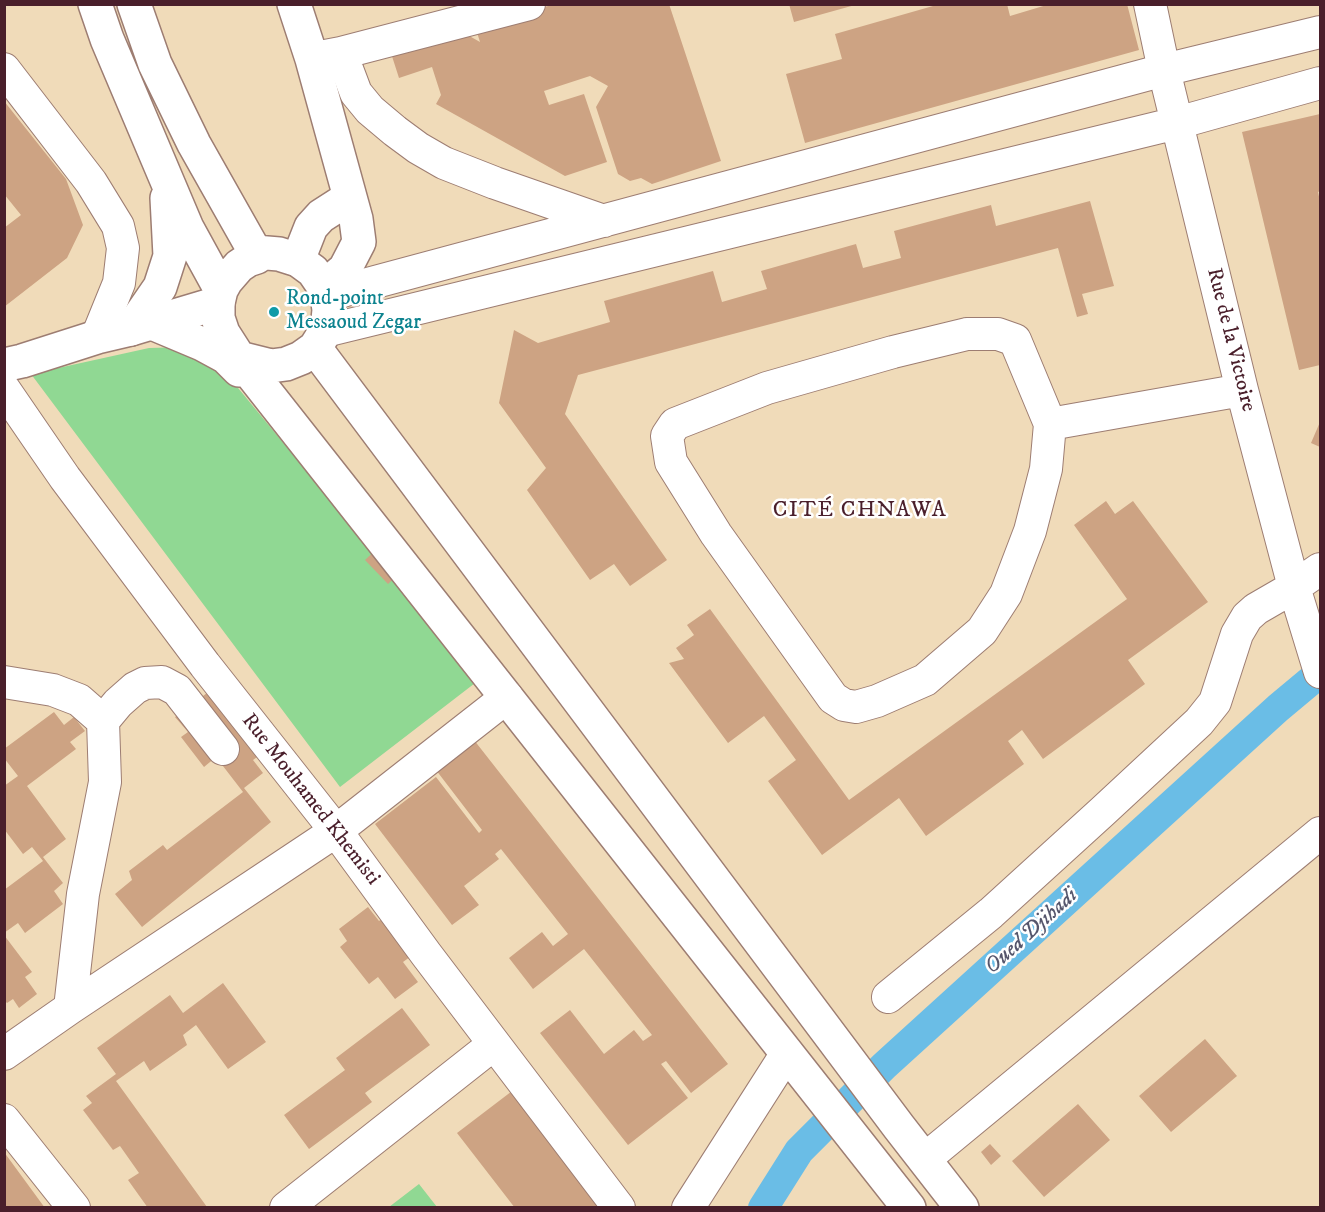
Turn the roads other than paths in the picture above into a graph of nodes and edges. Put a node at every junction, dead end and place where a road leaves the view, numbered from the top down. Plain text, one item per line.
1 (95, 4) edge
2 (134, 4) edge
3 (294, 4) edge
4 (529, 4) edge
5 (1150, 4) edge
6 (1320, 32) edge
7 (326, 56) junction
8 (4, 69) edge
9 (1164, 70) junction
10 (1320, 83) edge
11 (1177, 123) junction
12 (166, 182) junction
13 (349, 198) junction
14 (604, 221) junction
15 (255, 252) junction
16 (298, 260) junction
17 (326, 291) junction
18 (220, 296) junction
19 (142, 326) junction
20 (97, 337) junction
21 (320, 339) junction
22 (239, 358) junction
23 (4, 365) edge
24 (4, 389) edge
25 (1242, 390) junction
26 (275, 404) junction
27 (1050, 424) junction
28 (1320, 569) edge
29 (1294, 587) junction
30 (1320, 672) edge
31 (4, 682) edge
32 (507, 697) junction
33 (103, 721) junction
34 (223, 749) dead end
35 (336, 831) junction
36 (1320, 833) edge
37 (888, 997) dead end
38 (70, 1008) junction
39 (494, 1044) junction
40 (787, 1053) junction
41 (4, 1054) edge
42 (4, 1120) edge
43 (925, 1159) junction
44 (74, 1208) edge
45 (285, 1208) edge
46 (619, 1208) edge
47 (688, 1208) edge
48 (909, 1208) edge
49 (962, 1208) edge

1 - 12 main road
2 - 15 main road
3 - 7 main road
4 - 7 street
5 - 9 street, Rue de la Victoire
6 - 9 street
7 - 13 main road
7 - 14 street
8 - 20 street
9 - 11 street, Rue de la Victoire
9 - 14 street
10 - 11 street
11 - 21 street
11 - 25 street, Rue de la Victoire
12 - 18 main road
12 - 19 main road
13 - 16 main road
13 - 17 main road
14 - 17 street
15 - 16 main road
15 - 18 main road
16 - 17 main road
17 - 21 main road
18 - 19 main road
18 - 22 main road
19 - 20 main road
19 - 26 main road
20 - 23 main road
21 - 22 main road
21 - 43 main road
22 - 26 main road
24 - 35 street, Rue Mouhamed Khemisti
25 - 27 street
25 - 29 street, Rue de la Victoire
26 - 32 main road
27 - 27 street
28 - 29 street
29 - 30 street, Rue de la Victoire
29 - 37 street
31 - 33 street
32 - 35 street
32 - 40 main road
33 - 34 street
33 - 38 street
35 - 38 street
35 - 39 street, Rue Mouhamed Khemisti
36 - 43 street
38 - 41 street
39 - 45 street
39 - 46 street, Rue Mouhamed Khemisti
40 - 47 street
40 - 48 main road
42 - 44 street
43 - 49 main road

